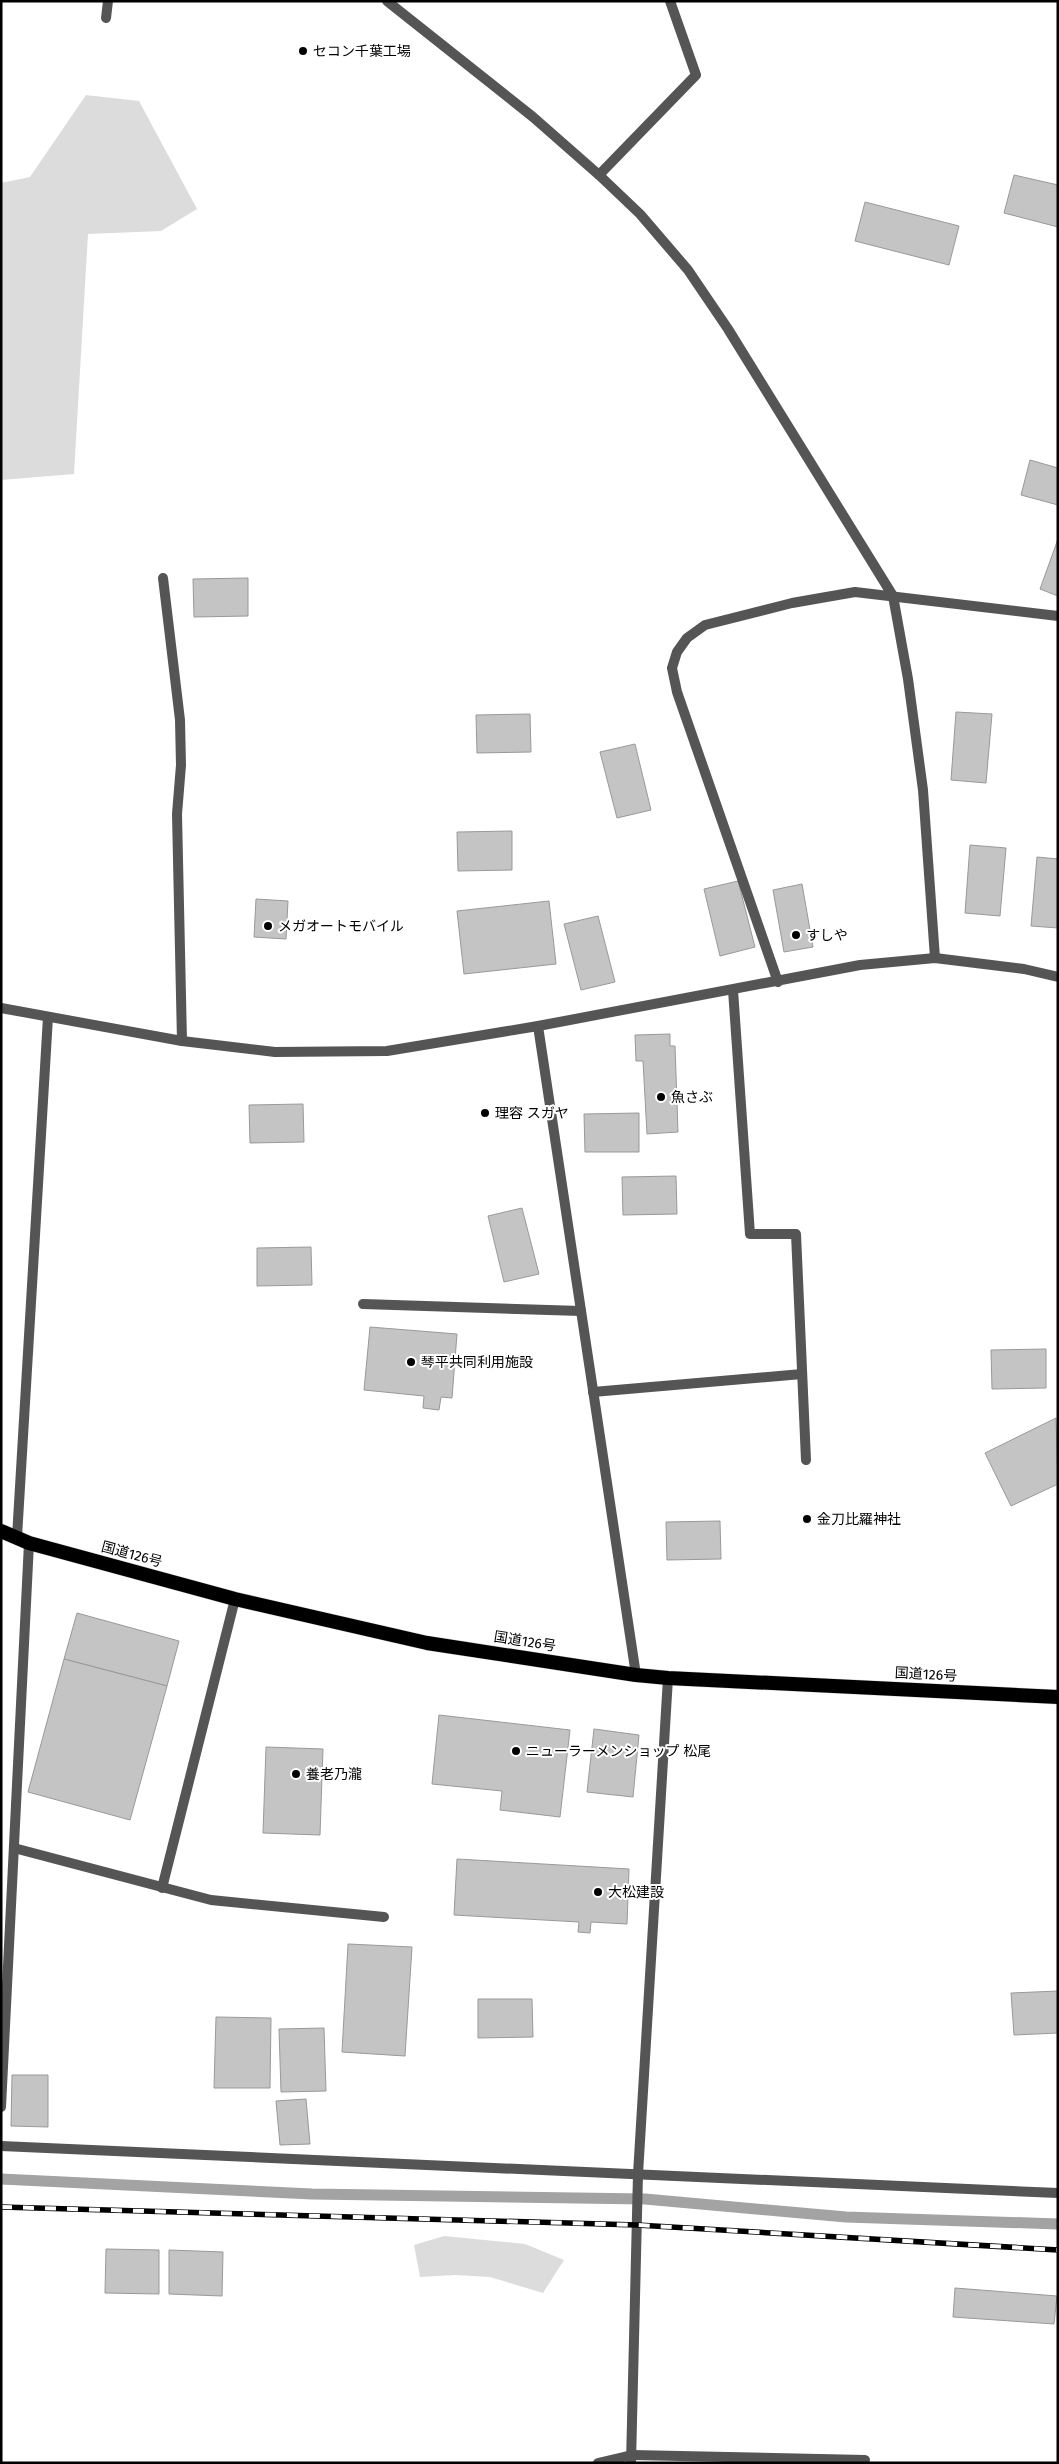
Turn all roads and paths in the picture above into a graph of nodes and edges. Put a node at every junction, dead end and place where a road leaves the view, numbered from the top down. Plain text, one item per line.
1 (108, 1) edge
2 (387, 1) edge
3 (670, 1) edge
4 (106, 18) dead end
5 (600, 175) junction
6 (164, 578) dead end
7 (893, 596) junction
8 (1058, 616) edge
9 (935, 958) junction
10 (1058, 977) edge
11 (778, 982) junction
12 (733, 990) junction
13 (1, 1008) edge
14 (48, 1017) junction
15 (538, 1026) junction
16 (182, 1041) junction
17 (363, 1304) dead end
18 (581, 1311) junction
19 (802, 1374) junction
20 (594, 1392) junction
21 (806, 1460) dead end
22 (1, 1532) edge
23 (23, 1540) junction
24 (234, 1599) junction
25 (636, 1675) junction
26 (668, 1678) junction
27 (1058, 1696) edge
28 (14, 1848) junction
29 (162, 1888) junction
30 (384, 1917) dead end
31 (1, 2107) edge
32 (1, 2146) edge
33 (638, 2177) junction
34 (1058, 2193) edge
35 (632, 2459) edge
36 (865, 2460) dead end
37 (598, 2463) edge

1 - 4 street
2 - 5 street
3 - 5 street
5 - 7 street
6 - 16 street
7 - 8 street
7 - 9 street
7 - 11 street
9 - 10 street
9 - 11 street
11 - 12 street
12 - 15 street
12 - 19 street
13 - 14 street
14 - 16 street
14 - 23 street
15 - 16 street
15 - 18 street
17 - 18 street
18 - 20 street
19 - 20 street
19 - 21 street
20 - 25 street
22 - 23 highway, 国道126号
23 - 24 highway, 国道126号
23 - 28 street
24 - 25 highway, 国道126号
24 - 29 street
25 - 26 highway, 国道126号
26 - 27 highway, 国道126号
26 - 33 street
28 - 29 street
28 - 31 street
29 - 30 street
32 - 33 street
33 - 34 street
33 - 35 street
35 - 36 street
35 - 37 street

